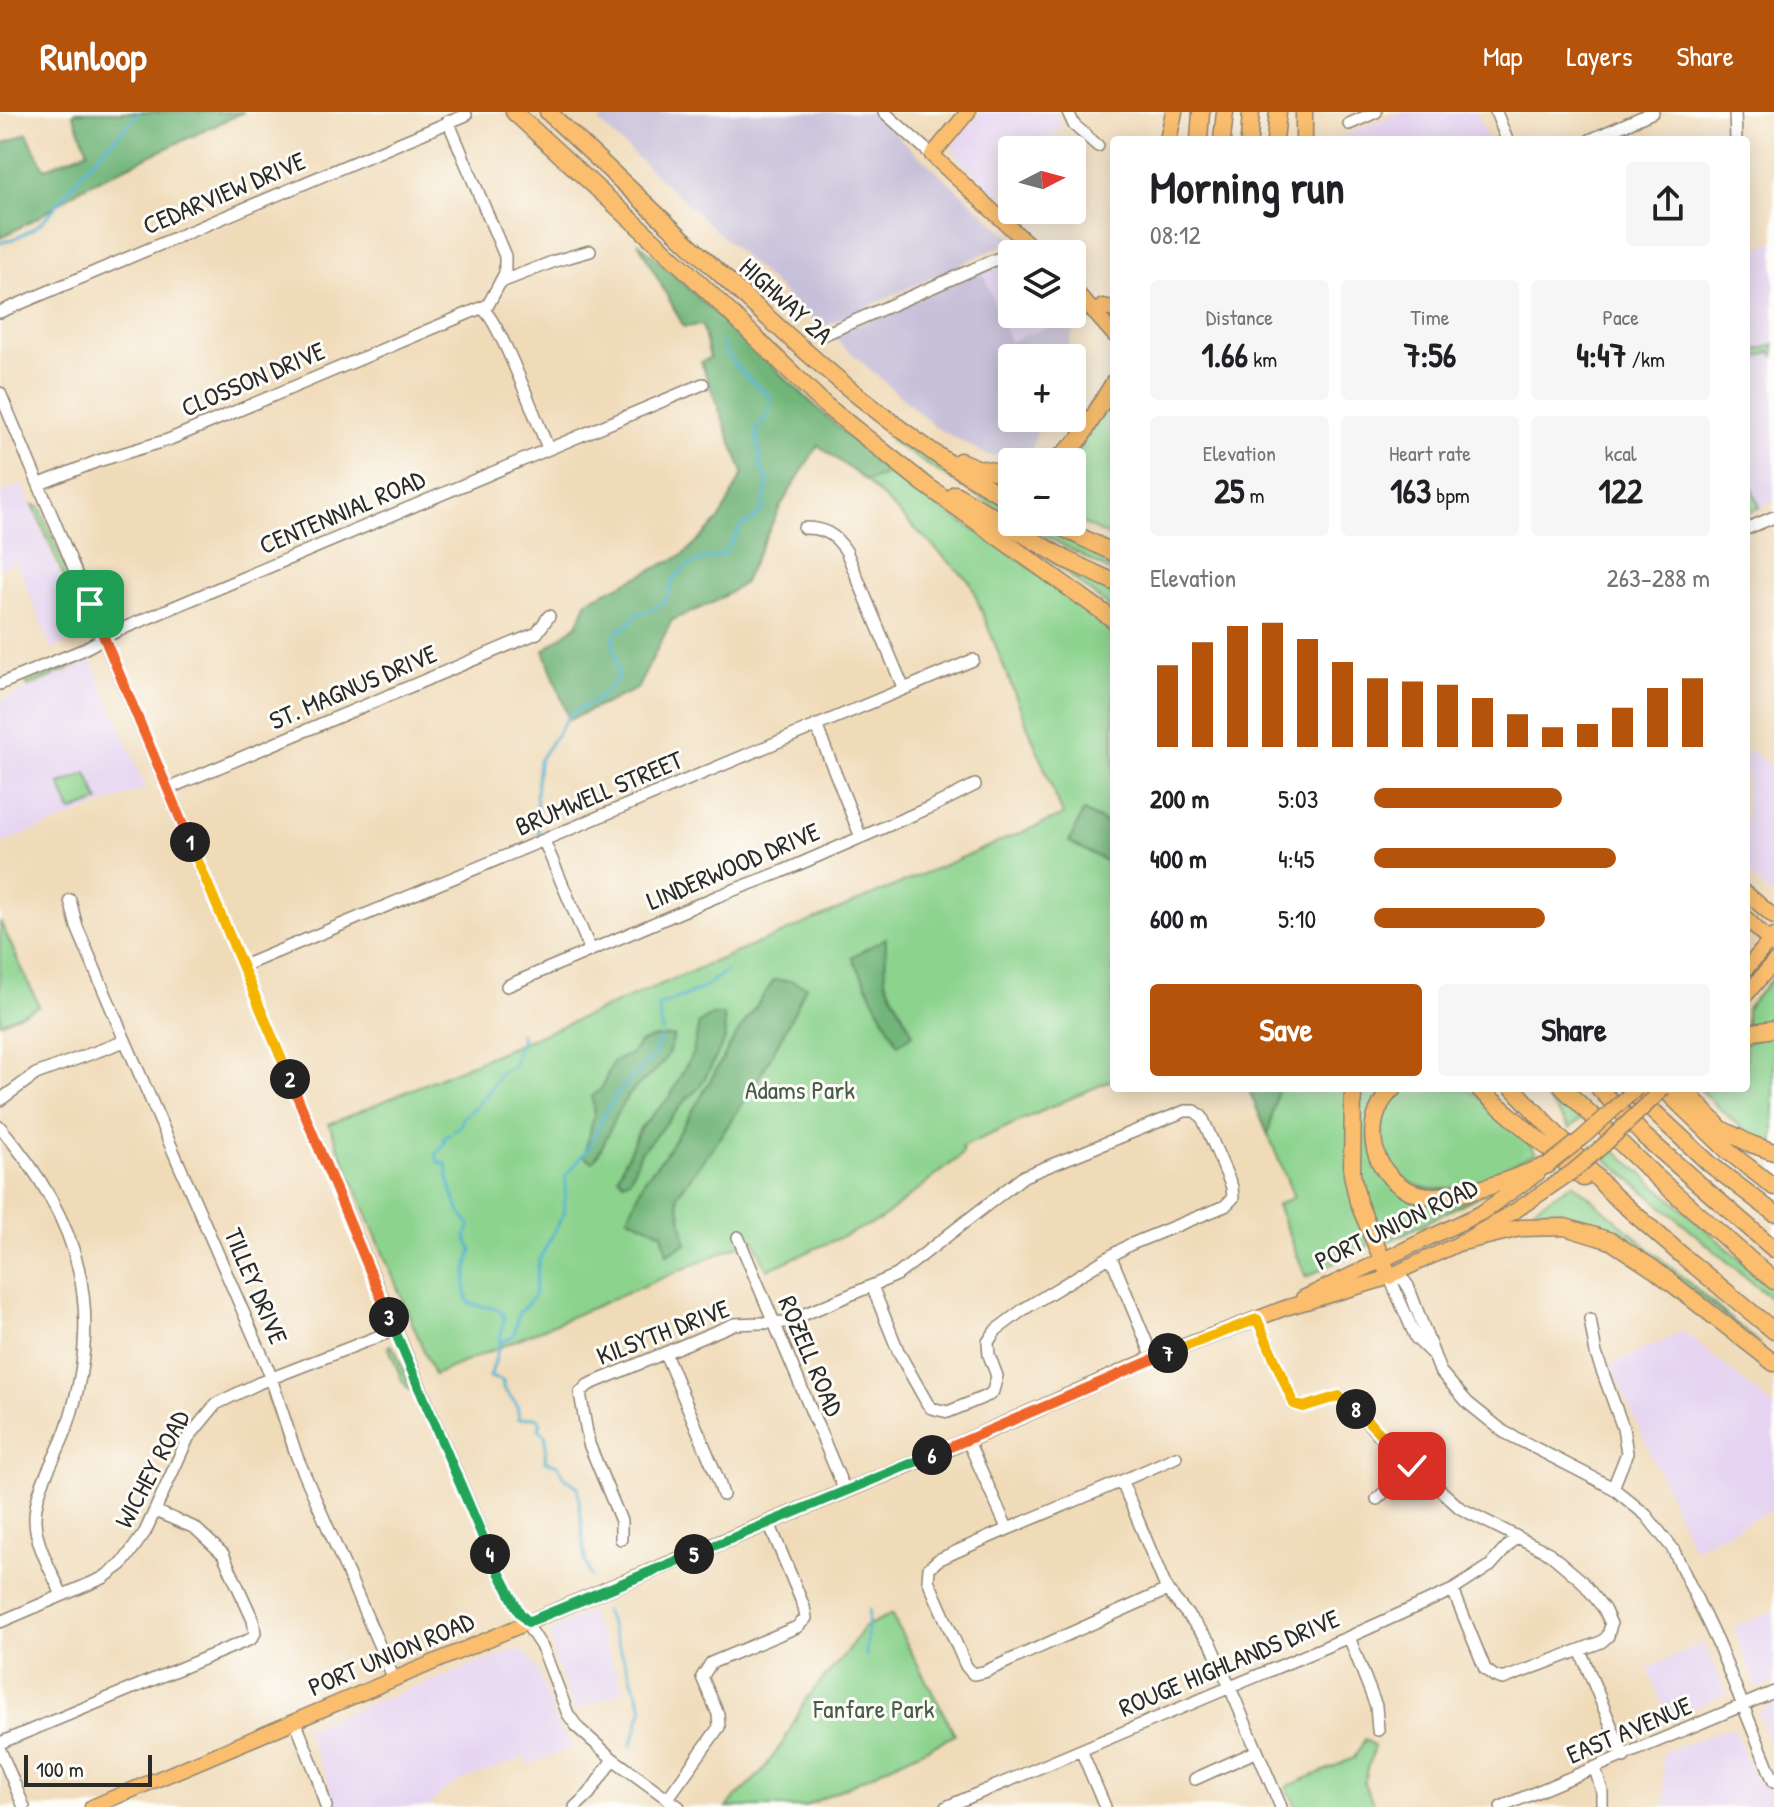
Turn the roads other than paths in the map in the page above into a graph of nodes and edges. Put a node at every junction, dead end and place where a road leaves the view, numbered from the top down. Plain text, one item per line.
1 (514, 112) edge
2 (548, 112) edge
3 (884, 112) edge
4 (968, 112) edge
5 (1068, 112) edge
6 (1174, 112) edge
7 (1201, 112) edge
8 (1225, 112) edge
9 (1251, 112) edge
10 (1278, 112) edge
11 (1304, 112) edge
12 (1376, 112) edge
13 (1496, 112) edge
14 (1653, 112) edge
15 (1735, 112) edge
16 (466, 115) dead end
17 (448, 121) junction
18 (1349, 124) dead end
19 (1169, 136) edge
20 (1199, 136) edge
21 (1222, 136) edge
22 (1249, 136) edge
23 (1275, 136) edge
24 (1304, 136) edge
25 (1505, 136) edge
26 (1599, 136) edge
27 (1736, 136) edge
28 (1098, 146) dead end
29 (932, 155) junction
30 (1025, 240) edge
31 (590, 251) dead end
32 (998, 258) edge
33 (501, 282) junction
34 (1086, 295) edge
35 (1086, 302) edge
36 (482, 309) junction
37 (1110, 311) edge
38 (0, 312) edge
39 (1110, 330) edge
40 (825, 334) dead end
41 (703, 384) dead end
42 (1110, 389) edge
43 (0, 393) edge
44 (825, 405) junction
45 (910, 434) junction
46 (548, 448) junction
47 (1070, 448) edge
48 (998, 472) edge
49 (40, 484) junction
50 (998, 493) edge
51 (1774, 517) edge
52 (1750, 527) edge
53 (804, 528) dead end
54 (1079, 536) edge
55 (1110, 551) edge
56 (1110, 580) edge
57 (549, 616) dead end
58 (1110, 617) edge
59 (104, 639) junction
60 (973, 660) dead end
61 (0, 684) edge
62 (903, 687) junction
63 (816, 725) junction
64 (975, 785) dead end
65 (167, 789) junction
66 (860, 835) junction
67 (544, 841) junction
68 (1750, 896) edge
69 (70, 900) dead end
70 (1774, 917) edge
71 (1750, 922) edge
72 (1772, 941) edge
73 (590, 949) junction
74 (1774, 962) edge
75 (1750, 965) edge
76 (243, 966) junction
77 (507, 986) dead end
78 (1750, 990) edge
79 (1774, 1029) edge
80 (1750, 1034) edge
81 (125, 1041) junction
82 (1353, 1092) edge
83 (1388, 1092) edge
84 (1483, 1092) edge
85 (1517, 1092) edge
86 (1567, 1092) edge
87 (1603, 1092) edge
88 (1632, 1092) edge
89 (1632, 1092) edge
90 (1660, 1092) edge
91 (1668, 1092) edge
92 (1687, 1092) edge
93 (0, 1100) edge
94 (0, 1127) edge
95 (1774, 1152) edge
96 (1548, 1165) junction
97 (1774, 1187) edge
98 (1613, 1195) junction
99 (1774, 1213) edge
100 (738, 1237) dead end
101 (1462, 1242) junction
102 (1774, 1249) edge
103 (1111, 1257) junction
104 (1381, 1260) junction
105 (1389, 1276) junction
106 (1774, 1281) edge
107 (872, 1286) junction
108 (1285, 1308) junction
109 (1257, 1319) junction
110 (1590, 1319) dead end
111 (773, 1323) junction
112 (395, 1330) junction
113 (1774, 1331) edge
114 (665, 1353) junction
115 (1153, 1358) junction
116 (1774, 1363) edge
117 (271, 1378) junction
118 (967, 1439) junction
119 (1176, 1457) dead end
120 (1412, 1466) junction
121 (1122, 1482) junction
122 (1613, 1488) junction
123 (845, 1491) junction
124 (723, 1495) dead end
125 (1377, 1499) dead end
126 (155, 1511) junction
127 (769, 1523) junction
128 (1007, 1528) junction
129 (1516, 1537) junction
130 (621, 1539) dead end
131 (1167, 1590) junction
132 (1453, 1590) junction
133 (62, 1595) junction
134 (0, 1622) edge
135 (528, 1622) junction
136 (1349, 1637) junction
137 (1580, 1650) junction
138 (394, 1679) junction
139 (1229, 1686) junction
140 (1774, 1692) edge
141 (1741, 1705) junction
142 (295, 1721) junction
143 (1378, 1730) dead end
144 (0, 1743) edge
145 (0, 1750) edge
146 (1081, 1750) junction
147 (1257, 1751) junction
148 (1624, 1757) junction
149 (613, 1759) junction
150 (1595, 1769) junction
151 (1195, 1779) dead end
152 (1774, 1782) edge
153 (668, 1798) junction
154 (24, 1807) edge
155 (92, 1807) edge
156 (326, 1807) edge
157 (575, 1807) edge
158 (679, 1807) edge
159 (946, 1807) edge
160 (1105, 1807) edge
161 (1281, 1807) edge
162 (1501, 1807) edge
163 (1602, 1807) edge

1 - 44 highway, HIGHWAY 2A
2 - 45 highway, HIGHWAY 2A
3 - 29 street
4 - 29 main road
5 - 28 street
6 - 19 highway
7 - 20 highway
8 - 21 highway
9 - 22 highway
10 - 23 highway
11 - 24 highway
12 - 18 street
13 - 25 street
14 - 26 street
15 - 27 street
16 - 17 street, CEDARVIEW DRIVE
17 - 33 street
17 - 38 street, CEDARVIEW DRIVE
29 - 30 main road
31 - 33 street
32 - 40 street
33 - 36 street
34 - 37 main road
35 - 39 main road
36 - 46 street
36 - 49 street, CLOSSON DRIVE
41 - 46 street, CENTENNIAL ROAD
42 - 47 highway
43 - 49 street
44 - 56 highway
44 - 58 highway
45 - 48 highway
45 - 50 highway, HIGHWAY 2A
46 - 59 street, CENTENNIAL ROAD
49 - 59 street
51 - 52 street
53 - 62 street
54 - 55 highway
57 - 65 street, ST. MAGNUS DRIVE
59 - 61 street, CENTENNIAL ROAD
59 - 65 street
60 - 62 street, BRUMWELL STREET
62 - 63 street, BRUMWELL STREET
63 - 66 street
63 - 67 street, BRUMWELL STREET
64 - 66 street, LINDERWOOD DRIVE
65 - 76 street
66 - 73 street, LINDERWOOD DRIVE
67 - 73 street
67 - 76 street, BRUMWELL STREET
68 - 70 main road
69 - 81 street, TILLEY DRIVE
71 - 72 main road
72 - 75 main road
73 - 77 street, LINDERWOOD DRIVE
74 - 78 main road
76 - 112 street
79 - 80 highway
81 - 93 street
81 - 117 street, TILLEY DRIVE
82 - 104 highway
83 - 96 highway
84 - 98 highway
85 - 98 highway
86 - 106 highway
87 - 102 highway
88 - 99 highway
89 - 96 main road, PORT UNION ROAD, bridge
90 - 101 main road, PORT UNION ROAD, bridge
91 - 97 highway
92 - 95 highway
94 - 133 street
96 - 104 main road, PORT UNION ROAD
98 - 113 highway
100 - 111 street, ROZELL ROAD
101 - 105 main road, PORT UNION ROAD
101 - 116 highway
103 - 107 street
103 - 107 street, KILSYTH DRIVE
103 - 115 street
104 - 105 highway
104 - 108 main road, PORT UNION ROAD
105 - 108 main road, PORT UNION ROAD
105 - 122 street
107 - 111 street, KILSYTH DRIVE
108 - 109 main road, PORT UNION ROAD
109 - 115 main road, PORT UNION ROAD
109 - 120 street
110 - 122 street
111 - 114 street, KILSYTH DRIVE
111 - 123 street, ROZELL ROAD
112 - 117 street, WICHEY ROAD
112 - 135 street
114 - 124 street
114 - 130 street, KILSYTH DRIVE
115 - 118 main road, PORT UNION ROAD
117 - 126 street, WICHEY ROAD
117 - 138 street, TILLEY DRIVE
118 - 123 main road, PORT UNION ROAD
118 - 128 street
119 - 121 street
120 - 125 street
120 - 129 street
121 - 128 street
121 - 131 street
122 - 141 street
123 - 127 main road, PORT UNION ROAD
126 - 133 street, WICHEY ROAD
126 - 144 street
127 - 135 main road, PORT UNION ROAD
127 - 153 street
128 - 131 street
129 - 132 street, ROUGE HIGHLANDS DRIVE
129 - 137 street
131 - 139 street
132 - 136 street, ROUGE HIGHLANDS DRIVE
132 - 137 street
133 - 134 street, WICHEY ROAD
135 - 138 main road, PORT UNION ROAD
135 - 149 street
136 - 139 street, ROUGE HIGHLANDS DRIVE
136 - 143 street
137 - 148 street
138 - 142 main road, PORT UNION ROAD
139 - 146 street, ROUGE HIGHLANDS DRIVE
139 - 147 street
140 - 141 street, EAST AVENUE
141 - 148 street, EAST AVENUE
141 - 152 street
142 - 155 main road, PORT UNION ROAD
142 - 156 street
145 - 154 street
146 - 159 street, ROUGE HIGHLANDS DRIVE
146 - 160 street
147 - 151 street
147 - 161 street
148 - 150 street, EAST AVENUE
149 - 153 street
149 - 157 street
150 - 162 street, EAST AVENUE
150 - 163 street
153 - 158 street

